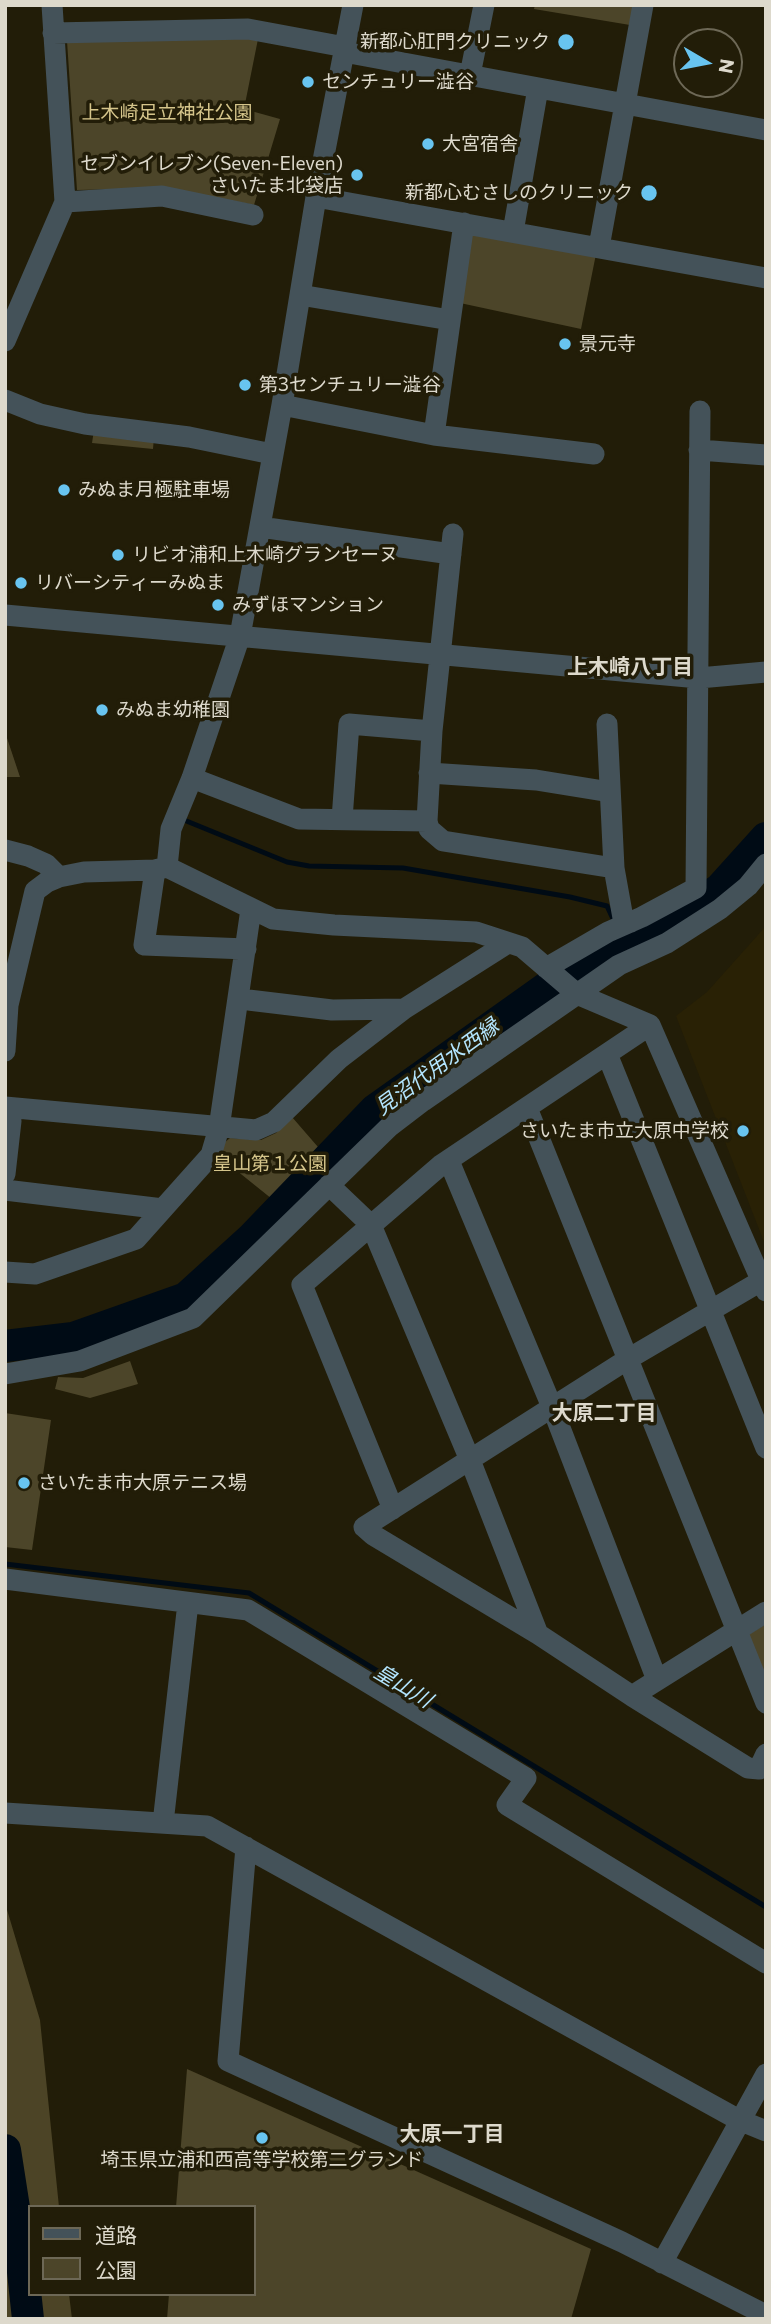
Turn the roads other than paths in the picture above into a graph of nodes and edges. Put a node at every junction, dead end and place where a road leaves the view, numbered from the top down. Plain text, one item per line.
1 (52, 5) edge
2 (353, 5) edge
3 (484, 5) edge
4 (643, 5) edge
5 (53, 33) junction
6 (345, 50) junction
7 (470, 75) junction
8 (538, 88) junction
9 (624, 103) junction
10 (766, 130) edge
11 (316, 197) junction
12 (65, 202) junction
13 (253, 215) dead end
14 (464, 223) junction
15 (513, 232) junction
16 (599, 247) junction
17 (766, 278) edge
18 (300, 295) junction
19 (450, 320) junction
20 (5, 341) edge
21 (5, 400) edge
22 (282, 405) junction
23 (700, 411) dead end
24 (434, 435) junction
25 (699, 450) junction
26 (272, 454) junction
27 (594, 454) dead end
28 (766, 455) edge
29 (260, 527) junction
30 (5, 615) edge
31 (240, 636) junction
32 (440, 655) junction
33 (766, 672) edge
34 (699, 678) junction
35 (607, 724) dead end
36 (432, 731) junction
37 (429, 773) junction
38 (192, 778) junction
39 (610, 792) junction
40 (342, 819) junction
41 (427, 821) junction
42 (5, 850) edge
43 (766, 864) edge
44 (161, 868) junction
45 (614, 869) junction
46 (59, 877) junction
47 (251, 909) junction
48 (631, 922) junction
49 (508, 943) junction
50 (246, 948) junction
51 (546, 968) junction
52 (577, 994) junction
53 (240, 999) junction
54 (404, 1009) junction
55 (650, 1025) junction
56 (5, 1051) edge
57 (607, 1054) junction
58 (5, 1107) edge
59 (527, 1108) junction
60 (5, 1112) edge
61 (219, 1128) junction
62 (449, 1161) junction
63 (5, 1174) edge
64 (329, 1185) junction
65 (5, 1190) edge
66 (163, 1209) junction
67 (371, 1225) junction
68 (5, 1272) edge
69 (763, 1286) edge
70 (712, 1310) junction
71 (628, 1359) junction
72 (5, 1374) edge
73 (552, 1407) junction
74 (766, 1448) edge
75 (470, 1460) junction
76 (393, 1508) junction
77 (5, 1580) edge
78 (188, 1603) junction
79 (766, 1612) edge
80 (737, 1630) junction
81 (538, 1634) junction
82 (657, 1680) junction
83 (632, 1696) junction
84 (766, 1703) edge
85 (766, 1754) edge
86 (5, 1813) edge
87 (163, 1823) junction
88 (246, 1847) junction
89 (766, 1963) edge
90 (766, 2074) edge
91 (739, 2120) junction
92 (766, 2131) edge
93 (662, 2263) junction
94 (766, 2315) edge

1 - 5 street
2 - 6 street
3 - 7 street
4 - 9 street
5 - 6 street
5 - 12 street
6 - 7 street
6 - 11 street
7 - 8 street
8 - 9 street
8 - 15 street
9 - 10 street
9 - 16 street
11 - 14 street
11 - 18 street
12 - 13 street
12 - 20 street
14 - 15 street
14 - 19 street
15 - 16 street
16 - 17 street
18 - 19 street
18 - 22 street
19 - 24 street
21 - 26 street
22 - 24 street
22 - 26 street
23 - 25 street
24 - 27 street
25 - 28 street
25 - 34 street
26 - 29 street
29 - 31 street
29 - 32 street
30 - 31 street
31 - 32 street
31 - 38 street
32 - 34 street
32 - 36 street
33 - 34 street
34 - 48 street
35 - 39 street
36 - 37 street
36 - 40 street
37 - 39 street
37 - 41 street
38 - 40 street
38 - 44 street
39 - 45 street
40 - 41 street
41 - 45 street
42 - 46 street
43 - 52 street
44 - 46 street
44 - 47 street
44 - 50 street
45 - 48 street
46 - 56 street
47 - 49 street
47 - 50 street
48 - 51 street
49 - 51 street
49 - 54 street
50 - 53 street
51 - 52 street
52 - 55 street
52 - 64 street
53 - 54 street
53 - 61 street
54 - 61 street
55 - 57 street
55 - 69 street
57 - 59 street
57 - 70 street
58 - 61 street
59 - 62 street
59 - 71 street
60 - 63 street
61 - 66 street
62 - 67 street
62 - 73 street
64 - 67 street
64 - 72 street
65 - 66 street
66 - 68 street
67 - 75 street
67 - 76 street
69 - 70 street
70 - 71 street
70 - 74 street
71 - 73 street
71 - 80 street
73 - 75 street
73 - 82 street
75 - 76 street
75 - 81 street
76 - 81 street
77 - 78 street
78 - 87 street
78 - 89 street
79 - 80 street
80 - 82 street
80 - 84 street
81 - 83 street
82 - 83 street
83 - 85 street
86 - 87 street
87 - 88 street
88 - 91 street
88 - 93 street
90 - 91 street
91 - 92 street
91 - 93 street
93 - 94 street

